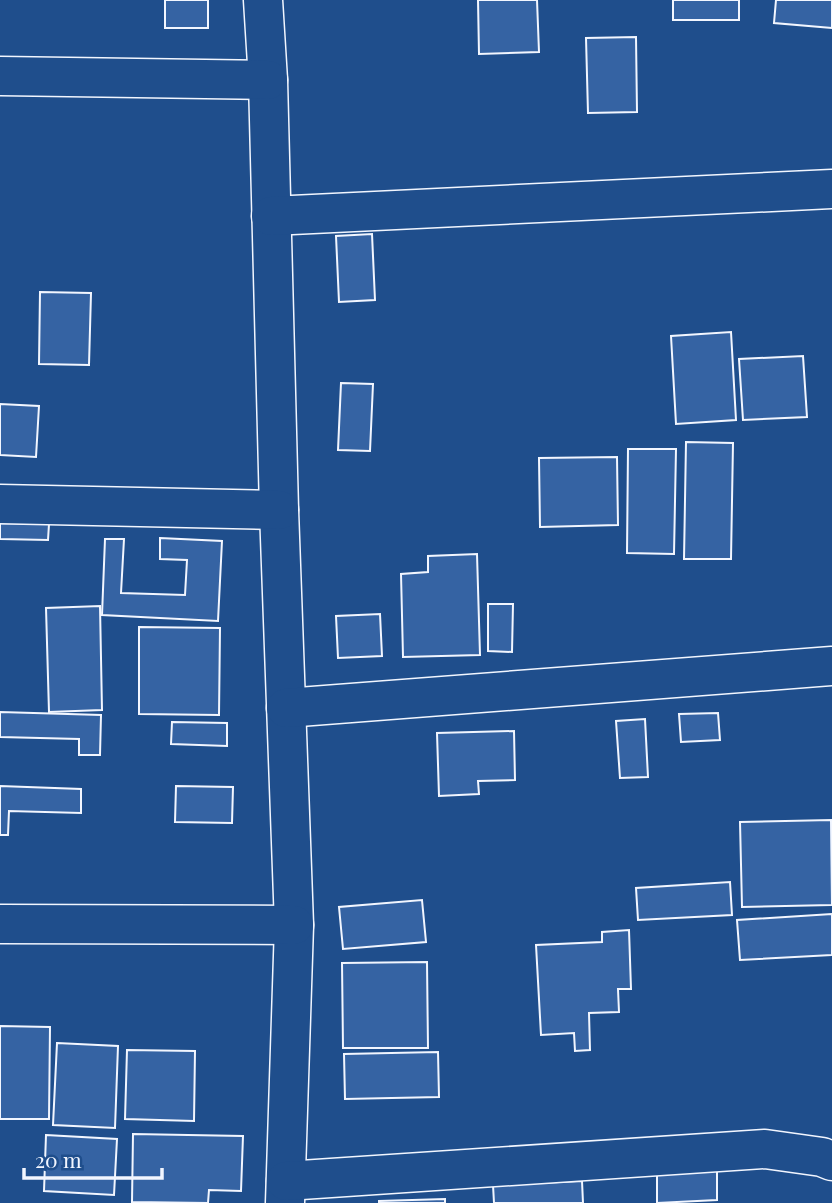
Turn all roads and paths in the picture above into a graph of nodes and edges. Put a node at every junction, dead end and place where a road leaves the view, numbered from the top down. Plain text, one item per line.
1 (263, 0) edge
2 (0, 76) edge
3 (268, 80) junction
4 (832, 189) edge
5 (271, 216) junction
6 (0, 505) edge
7 (279, 510) junction
8 (832, 666) edge
9 (286, 708) junction
10 (0, 924) edge
11 (294, 925) junction
12 (832, 1161) edge
13 (286, 1192) edge

1 - 3 street
2 - 3 street
3 - 5 street
4 - 5 street
5 - 7 street
6 - 7 street
7 - 9 street
8 - 9 street
9 - 11 street
10 - 11 street
11 - 13 street
12 - 13 street

